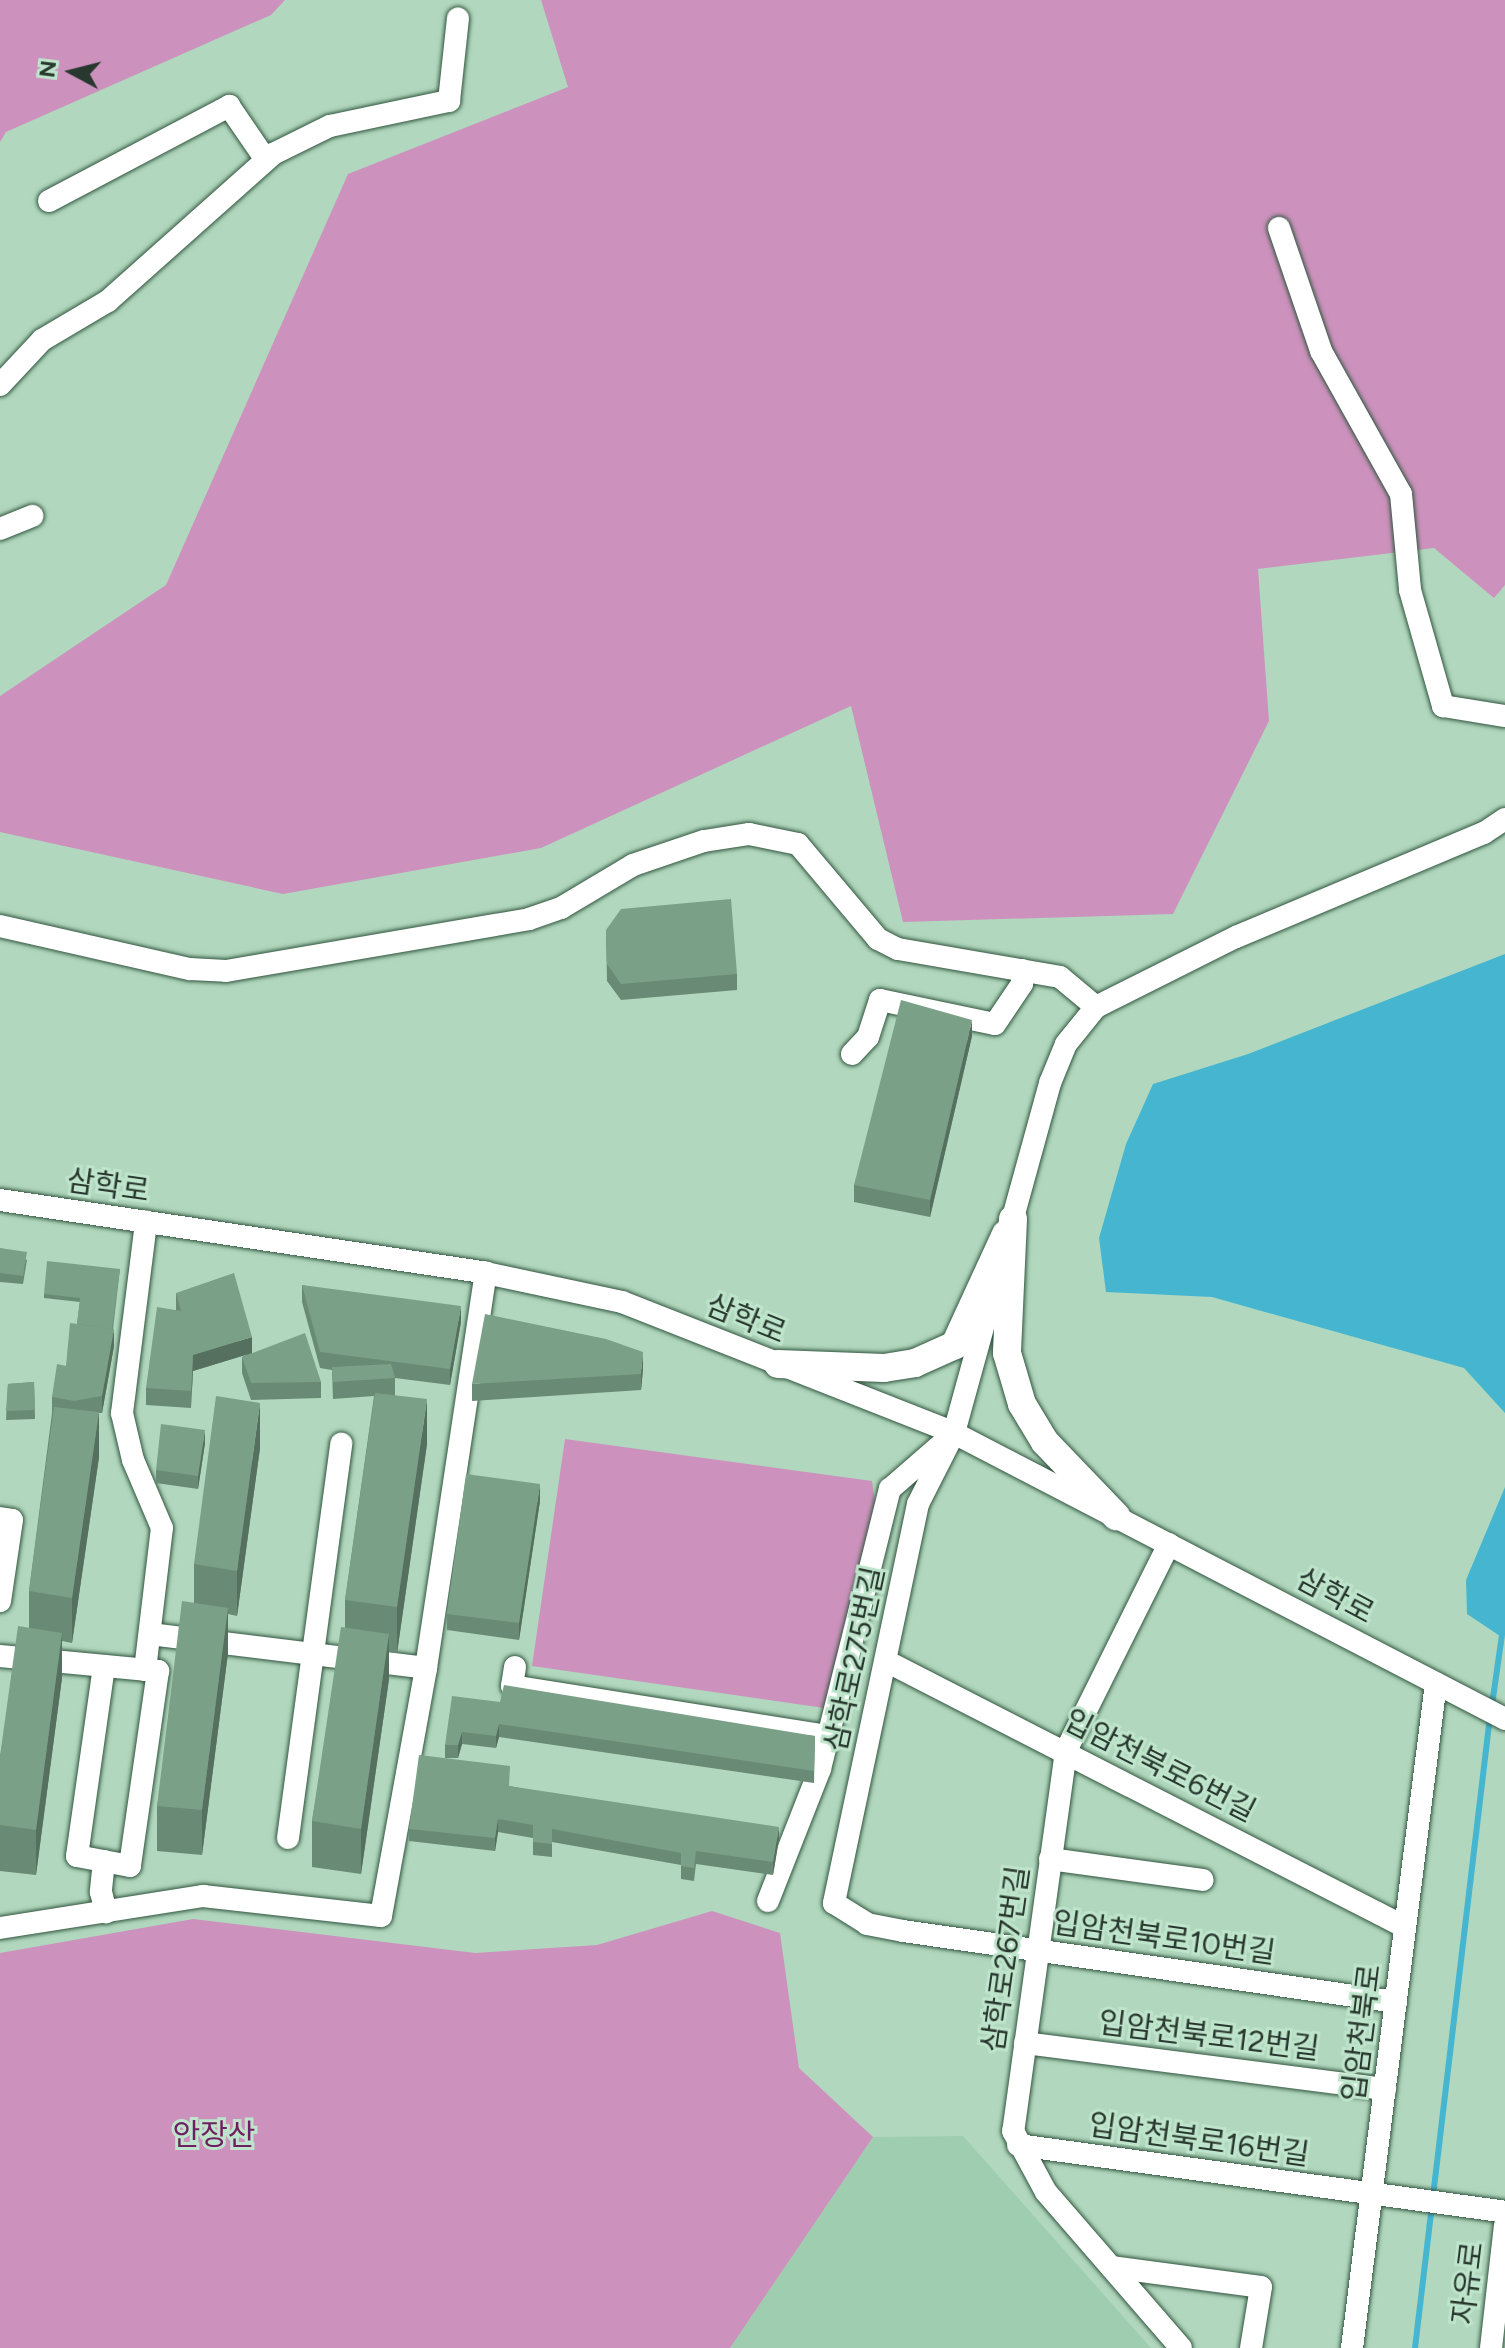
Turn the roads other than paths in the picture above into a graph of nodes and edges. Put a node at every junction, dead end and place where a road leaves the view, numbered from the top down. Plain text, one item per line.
1 (458, 18) dead end
2 (266, 160) junction
3 (49, 201) dead end
4 (1279, 228) dead end
5 (0, 385) edge
6 (32, 516) dead end
7 (0, 529) edge
8 (1505, 716) edge
9 (1505, 819) edge
10 (0, 926) edge
11 (1022, 970) junction
12 (1096, 1007) junction
13 (852, 1054) dead end
14 (0, 1200) edge
15 (1013, 1219) junction
16 (146, 1222) junction
17 (486, 1273) junction
18 (778, 1364) junction
19 (954, 1433) junction
20 (341, 1444) dead end
21 (1116, 1516) junction
22 (0, 1518) edge
23 (1169, 1544) junction
24 (0, 1601) edge
25 (150, 1634) junction
26 (314, 1654) junction
27 (0, 1656) edge
28 (886, 1661) junction
29 (104, 1666) junction
30 (515, 1667) dead end
31 (426, 1668) junction
32 (145, 1670) junction
33 (1436, 1683) junction
34 (1505, 1719) edge
35 (828, 1736) junction
36 (1066, 1751) junction
37 (288, 1838) dead end
38 (1050, 1859) junction
39 (104, 1861) junction
40 (1203, 1880) dead end
41 (768, 1901) dead end
42 (834, 1903) joint
43 (106, 1912) junction
44 (1405, 1927) junction
45 (0, 1928) edge
46 (1037, 1951) junction
47 (1396, 2002) junction
48 (1025, 2043) junction
49 (1385, 2089) junction
50 (1018, 2145) junction
51 (1371, 2194) junction
52 (1505, 2212) edge
53 (1505, 2226) edge
54 (1111, 2267) junction
55 (1501, 2300) edge
56 (1181, 2348) edge
57 (1251, 2348) edge
58 (1352, 2348) edge
59 (1491, 2348) edge

1 - 2 street
2 - 3 street
2 - 5 street
4 - 8 street
6 - 7 street
9 - 12 street
10 - 11 street
11 - 12 street
11 - 13 street
12 - 15 street, 삼학로275번길
14 - 16 street, 삼학로
15 - 18 main road
15 - 19 street, 삼학로275번길
15 - 21 main road
16 - 17 street, 삼학로
16 - 25 street
17 - 18 street, 삼학로
17 - 31 street
18 - 19 street, 삼학로
19 - 21 street, 삼학로
19 - 28 street, 삼학로275번길
19 - 35 street
20 - 26 street
21 - 23 street, 삼학로
22 - 24 street
23 - 33 street, 삼학로
23 - 36 street, 삼학로267번길
25 - 26 street
25 - 32 street
26 - 31 street
26 - 37 street
27 - 29 street
28 - 36 street, 입암천북로6번길
28 - 42 street, 삼학로275번길
29 - 32 street
29 - 39 street
30 - 35 street
31 - 43 street
32 - 39 street
33 - 34 street, 삼학로
33 - 44 street, 입암천북로
35 - 41 street
36 - 38 street, 삼학로267번길
36 - 44 street, 입암천북로6번길
38 - 40 street
38 - 46 street, 삼학로267번길
39 - 43 street
42 - 46 street, 입암천북로10번길
43 - 45 street
44 - 47 street, 입암천북로
46 - 47 street, 입암천북로10번길
46 - 48 street, 삼학로267번길
47 - 49 street, 입암천북로
48 - 49 street, 입암천북로12번길
48 - 50 street, 삼학로267번길
49 - 51 street, 입암천북로
50 - 51 street, 입암천북로16번길
50 - 54 street, 삼학로267번길
51 - 52 street, 입암천북로16번길
51 - 58 street, 입암천북로
53 - 55 street, 자유로
54 - 56 street, 삼학로267번길
54 - 57 street
55 - 59 street, 자유로

